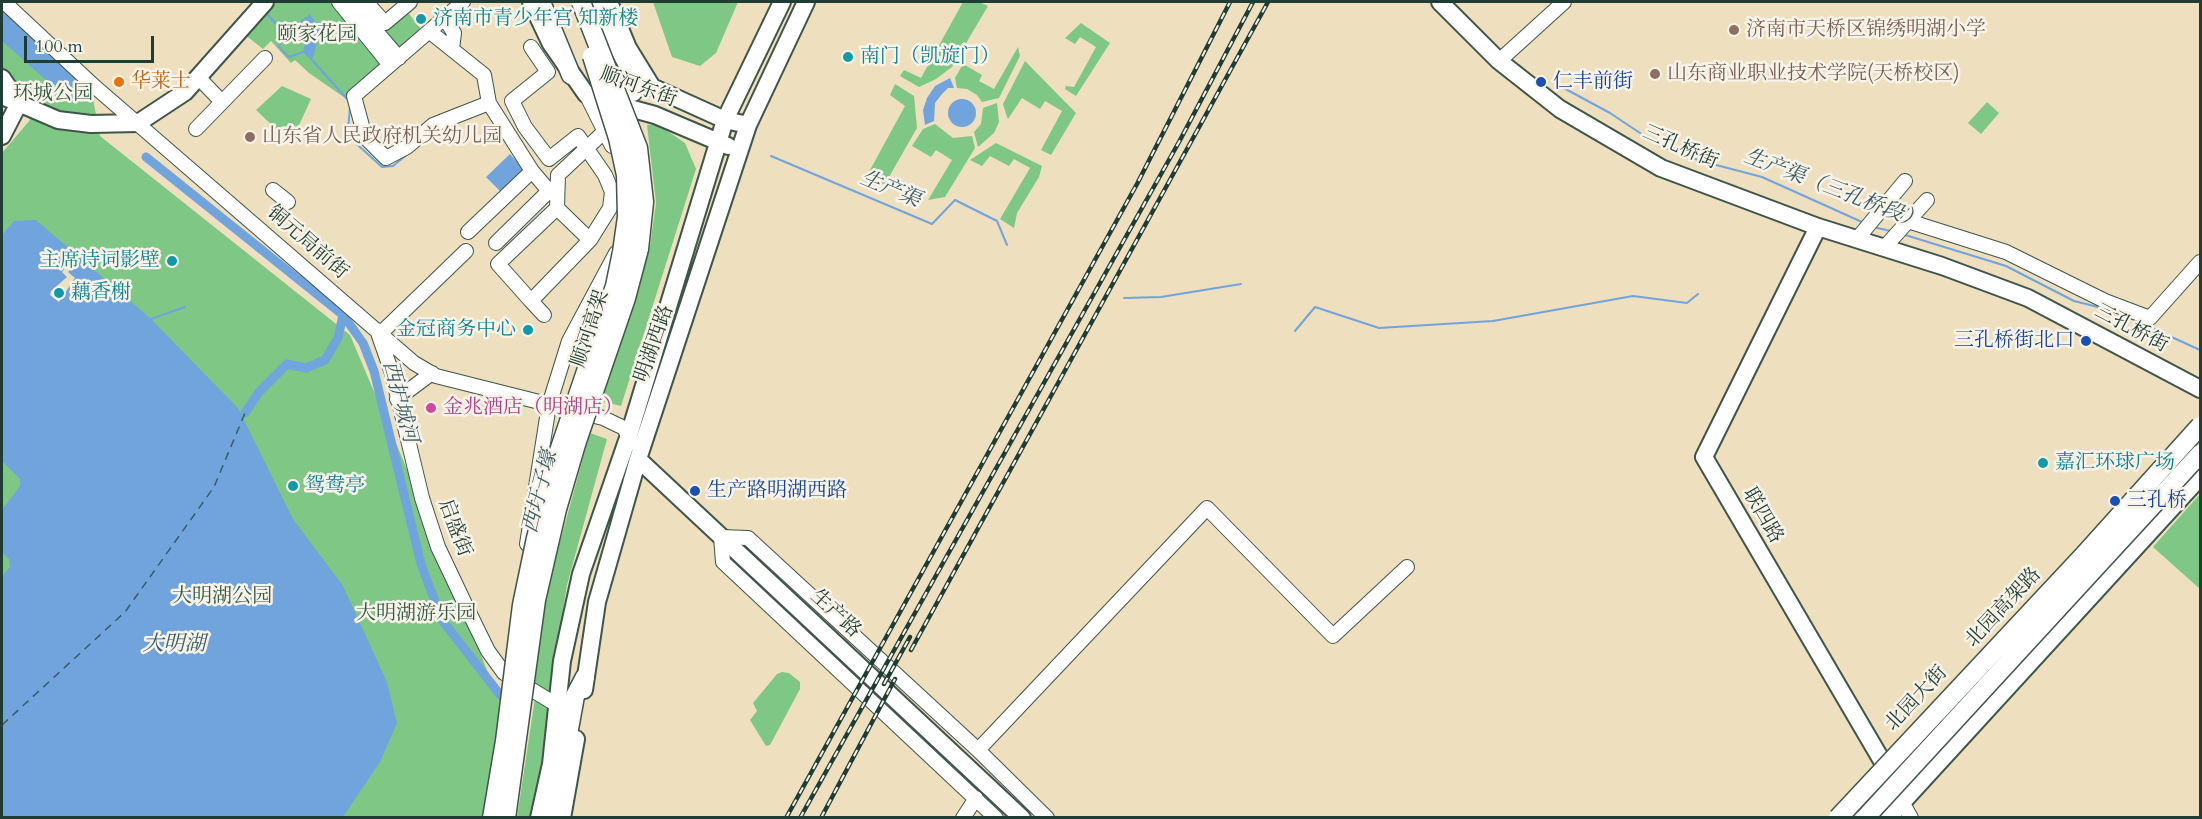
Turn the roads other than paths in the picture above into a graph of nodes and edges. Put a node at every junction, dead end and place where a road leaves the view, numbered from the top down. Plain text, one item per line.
1 (4, 2) edge
2 (266, 2) edge
3 (339, 2) edge
4 (351, 2) edge
5 (366, 2) edge
6 (397, 2) edge
7 (410, 2) edge
8 (463, 2) edge
9 (531, 2) edge
10 (541, 2) edge
11 (570, 2) edge
12 (782, 2) edge
13 (806, 2) edge
14 (1440, 2) edge
15 (1564, 2) edge
16 (597, 6) edge
17 (444, 17) junction
18 (379, 18) junction
19 (429, 31) junction
20 (531, 47) dead end
21 (628, 48) joint
22 (452, 49) junction
23 (265, 58) dead end
24 (1499, 61) junction
25 (394, 62) junction
26 (639, 67) junction
27 (571, 75) junction
28 (198, 77) junction
29 (2, 78) edge
30 (633, 92) junction
31 (2, 96) edge
32 (593, 97) junction
33 (222, 102) junction
34 (19, 103) junction
35 (489, 103) junction
36 (725, 120) junction
37 (2, 123) edge
38 (138, 123) junction
39 (748, 125) junction
40 (196, 129) dead end
41 (606, 130) junction
42 (2, 136) edge
43 (719, 143) junction
44 (587, 149) junction
45 (741, 149) junction
46 (549, 159) junction
47 (532, 171) junction
48 (558, 175) junction
49 (1905, 181) dead end
50 (273, 190) dead end
51 (1927, 200) dead end
52 (288, 202) dead end
53 (565, 217) junction
54 (1818, 227) junction
55 (468, 232) dead end
56 (1897, 234) junction
57 (1857, 239) junction
58 (590, 240) junction
59 (496, 243) dead end
60 (466, 251) dead end
61 (2200, 262) edge
62 (531, 301) junction
63 (544, 315) dead end
64 (379, 330) junction
65 (432, 373) junction
66 (2200, 389) edge
67 (397, 399) junction
68 (549, 405) junction
69 (2200, 422) edge
70 (2200, 426) edge
71 (629, 435) junction
72 (2200, 454) edge
73 (638, 459) junction
74 (2200, 477) edge
75 (721, 537) junction
76 (2084, 555) junction
77 (1407, 567) dead end
78 (504, 674) junction
79 (585, 677) junction
80 (557, 705) junction
81 (978, 750) junction
82 (1885, 766) junction
83 (976, 798) junction
84 (1902, 802) junction
85 (492, 818) edge
86 (506, 818) edge
87 (539, 818) edge
88 (553, 818) edge
89 (562, 818) edge
90 (963, 818) edge
91 (996, 818) edge
92 (1022, 818) edge
93 (1047, 818) edge
94 (1825, 818) edge
95 (1833, 818) edge
96 (1838, 818) edge
97 (1865, 818) edge
98 (1888, 818) edge
99 (1911, 818) edge

1 - 38 street, 铜元局前街
2 - 28 main road
3 - 25 street
4 - 25 street
5 - 18 street
6 - 18 street
7 - 18 street
8 - 17 street
9 - 27 main road, 顺河东街
10 - 27 highway
11 - 85 highway, 顺河高架, bridge
12 - 36 main road, 明湖西路
13 - 39 main road, 明湖西路
14 - 24 main road, 三孔桥街
15 - 24 street
16 - 21 highway
16 - 30 highway
16 - 86 highway, 顺河高架, bridge
17 - 19 street
17 - 22 street
19 - 22 street
19 - 25 street
20 - 46 street
21 - 26 main road
22 - 35 street
23 - 33 street
24 - 54 main road, 三孔桥街
25 - 35 street
26 - 30 main road
26 - 36 main road
27 - 32 main road, 顺河东街
28 - 33 street
28 - 38 main road
29 - 34 main road
30 - 32 main road
31 - 34 main road
32 - 41 street
32 - 43 main road, 顺河东街
33 - 40 street
34 - 37 main road
34 - 38 main road
34 - 42 main road
35 - 47 street
36 - 39 main road
36 - 43 main road, 明湖西路
38 - 64 street, 铜元局前街
39 - 45 main road, 明湖西路
41 - 44 street
41 - 68 street
43 - 45 main road, 顺河东街
43 - 71 main road, 明湖西路
44 - 46 street
44 - 48 street
44 - 58 street
45 - 73 main road, 明湖西路
46 - 48 street
47 - 55 street
47 - 59 street
48 - 53 street
49 - 57 street
50 - 52 street
51 - 56 street
53 - 58 street
53 - 62 street
54 - 57 main road, 三孔桥街
54 - 82 main road, 联四路
56 - 57 main road, 三孔桥街
56 - 61 street
56 - 66 main road, 三孔桥街
58 - 62 street
60 - 64 street
62 - 63 street
64 - 65 street, 铜元局前街
64 - 67 street, 启盛街
65 - 67 street
65 - 68 street, 铜元局前街
67 - 78 street, 启盛街
68 - 71 street, 铜元局前街, bridge
68 - 78 street
69 - 82 main road, 北园大街
70 - 76 highway, 北园高架路, bridge
71 - 73 street, 生产路
71 - 80 main road, 明湖西路
72 - 97 highway, 北园高架路, bridge
73 - 75 main road, 生产路
73 - 79 main road, 明湖西路
74 - 84 main road
75 - 81 street
75 - 83 street
75 - 92 main road, 生产路
76 - 94 highway, bridge
76 - 96 highway, 北园高架路, bridge
77 - 81 street
78 - 80 street, 启盛街, bridge
79 - 88 highway
79 - 89 main road, 明湖西路
80 - 87 main road, 明湖西路
81 - 93 street
82 - 84 main road, 联四路
82 - 95 main road, 北园大街
83 - 90 street
83 - 91 street
84 - 98 main road
84 - 99 street, 联四路

